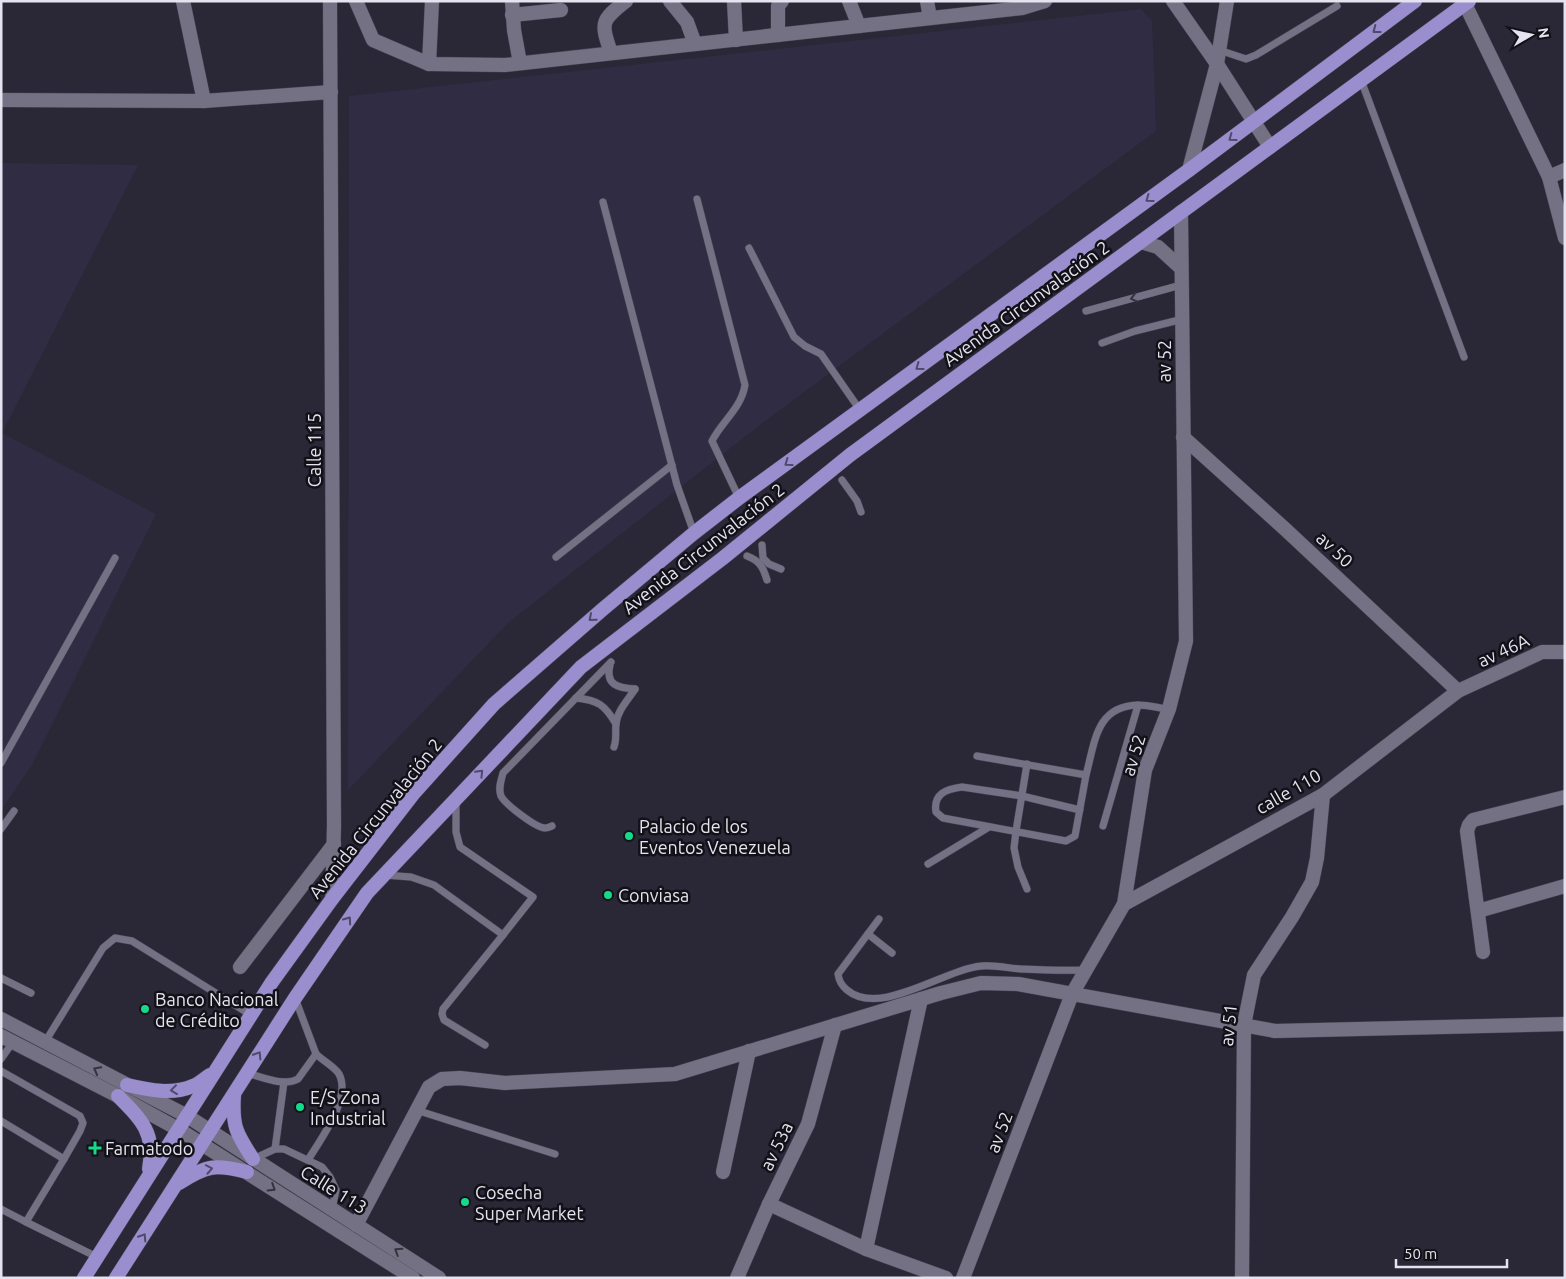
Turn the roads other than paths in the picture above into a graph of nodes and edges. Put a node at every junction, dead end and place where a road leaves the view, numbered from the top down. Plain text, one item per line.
1 (182, 1) edge
2 (330, 1) edge
3 (356, 1) edge
4 (432, 1) edge
5 (626, 1) edge
6 (670, 1) edge
7 (734, 1) edge
8 (782, 1) edge
9 (849, 1) edge
10 (926, 1) edge
11 (1045, 1) edge
12 (1173, 1) edge
13 (1227, 1) edge
14 (1416, 1) edge
15 (1467, 2) edge
16 (1337, 6) dead end
17 (512, 8) edge
18 (561, 10) dead end
19 (930, 18) junction
20 (859, 26) junction
21 (778, 35) junction
22 (736, 40) junction
23 (695, 44) junction
24 (611, 53) junction
25 (1218, 57) junction
26 (520, 63) junction
27 (429, 64) junction
28 (1361, 80) junction
29 (331, 92) junction
30 (1, 100) edge
31 (204, 101) junction
32 (1254, 122) junction
33 (1270, 147) junction
34 (1189, 170) junction
35 (1565, 170) edge
36 (1549, 177) junction
37 (697, 199) dead end
38 (603, 202) dead end
39 (1181, 212) junction
40 (1565, 238) edge
41 (1141, 242) junction
42 (749, 248) dead end
43 (1181, 268) junction
44 (1181, 285) junction
45 (1086, 311) dead end
46 (1183, 319) junction
47 (1102, 343) dead end
48 (1464, 357) dead end
49 (860, 410) junction
50 (1183, 437) junction
51 (672, 465) junction
52 (842, 480) dead end
53 (739, 498) junction
54 (861, 512) dead end
55 (694, 533) junction
56 (762, 545) dead end
57 (747, 556) dead end
58 (556, 557) dead end
59 (114, 558) dead end
60 (781, 569) dead end
61 (766, 580) dead end
62 (1565, 652) edge
63 (1458, 691) junction
64 (576, 698) junction
65 (1138, 705) junction
66 (1169, 709) junction
67 (616, 724) junction
68 (614, 747) dead end
69 (977, 756) dead end
70 (1, 763) edge
71 (1027, 764) junction
72 (1086, 775) junction
73 (1323, 795) junction
74 (1022, 796) junction
75 (1565, 797) edge
76 (456, 798) junction
77 (1080, 810) junction
78 (14, 811) dead end
79 (552, 826) dead end
80 (1103, 826) dead end
81 (989, 827) junction
82 (1, 829) edge
83 (1016, 831) junction
84 (334, 844) junction
85 (928, 864) dead end
86 (384, 875) junction
87 (1565, 886) edge
88 (1027, 889) dead end
89 (332, 899) junction
90 (1124, 904) junction
91 (1478, 911) junction
92 (879, 919) dead end
93 (868, 934) junction
94 (503, 935) junction
95 (1483, 952) dead end
96 (892, 953) dead end
97 (240, 967) dead end
98 (1086, 970) junction
99 (1, 978) edge
100 (31, 993) dead end
101 (1072, 994) junction
102 (295, 998) junction
103 (921, 999) junction
104 (251, 1015) junction
105 (1, 1019) edge
106 (1565, 1024) edge
107 (835, 1025) junction
108 (1244, 1025) junction
109 (7, 1039) edge
110 (45, 1042) junction
111 (485, 1045) dead end
112 (749, 1051) junction
113 (316, 1054) junction
114 (1, 1058) edge
115 (216, 1070) junction
116 (1, 1071) edge
117 (247, 1073) junction
118 (284, 1082) junction
119 (122, 1091) junction
120 (234, 1093) junction
121 (416, 1110) junction
122 (187, 1116) junction
123 (1, 1121) edge
124 (178, 1129) junction
125 (210, 1132) junction
126 (201, 1144) junction
127 (274, 1149) junction
128 (555, 1154) dead end
129 (64, 1159) junction
130 (253, 1159) junction
131 (308, 1160) junction
132 (246, 1172) junction
133 (723, 1172) dead end
134 (148, 1177) junction
135 (175, 1186) junction
136 (769, 1204) junction
137 (1, 1209) edge
138 (332, 1209) junction
139 (26, 1222) junction
140 (356, 1225) junction
141 (866, 1249) junction
142 (97, 1257) junction
143 (84, 1278) edge
144 (116, 1278) edge
145 (413, 1278) edge
146 (439, 1278) edge
147 (737, 1278) edge
148 (946, 1278) edge
149 (963, 1278) edge
150 (1242, 1278) edge

1 - 31 street
2 - 29 street, Calle 115
3 - 27 street
4 - 27 street
5 - 24 street
6 - 23 street
7 - 22 street
8 - 21 street
9 - 20 street
10 - 19 street
11 - 19 street
12 - 25 street
13 - 25 street
14 -> 32 highway, Avenida Circunvalación 2
15 - 28 highway, Avenida Circunvalación 2
15 - 36 street
16 - 25 lane
17 - 18 street
17 - 26 street
19 - 20 street
20 - 21 street
21 - 22 street
22 - 23 street
23 - 24 street
24 - 26 street
25 - 32 street
25 - 34 street
26 - 27 street
28 - 33 highway, Avenida Circunvalación 2
28 - 48 lane
29 - 31 street
29 - 84 street, Calle 115
30 - 31 street
32 - 33 street
32 -> 34 highway, Avenida Circunvalación 2
33 - 39 highway, Avenida Circunvalación 2
34 -> 49 highway, Avenida Circunvalación 2
35 - 36 street
36 - 40 street
37 - 53 lane
38 - 51 lane
39 - 41 highway, Avenida Circunvalación 2
39 - 43 street, av 52
41 - 43 street
76 -> 41 highway, Avenida Circunvalación 2
42 - 49 lane
43 - 44 street, av 52
44 -> 45 lane
44 - 46 street, av 52
46 - 47 lane
46 - 50 street, av 52
49 -> 53 highway, Avenida Circunvalación 2
50 - 63 street, av 50
50 - 66 street, av 52
51 - 55 lane
51 - 58 lane
52 - 54 lane
53 - 55 highway, Avenida Circunvalación 2
55 -> 89 highway, Avenida Circunvalación 2
56 - 60 lane
57 - 61 lane
59 - 70 lane
62 - 63 street, av 46A
63 - 73 street, calle 110
64 - 67 lane
64 - 67 lane
64 - 79 lane
65 - 66 lane
65 - 72 lane
65 - 80 lane
66 - 90 street, av 52
67 - 68 lane
69 - 71 lane
71 - 72 lane
71 - 74 lane
72 - 77 lane
73 - 90 street, calle 110
73 - 108 street, av 51
74 - 77 lane
74 - 81 lane
74 - 83 lane
75 - 91 street
76 - 86 highway, Avenida Circunvalación 2
76 - 94 lane
77 - 83 lane
78 - 82 lane
81 - 83 lane
81 - 85 lane
83 - 88 lane
84 - 89 street, Calle 115
84 - 97 street
86 - 94 lane
102 -> 86 highway, Avenida Circunvalación 2
87 - 91 street
89 - 104 highway, Avenida Circunvalación 2
90 - 98 street, av 52
91 - 95 street
92 - 93 lane
93 - 96 lane
93 - 98 lane
94 - 111 lane
98 - 101 street, av 52
99 - 100 lane
101 - 103 street
101 - 108 street
101 - 149 street, av 52
102 - 113 lane
117 -> 102 highway, Avenida Circunvalación 2
103 - 107 street
103 - 141 street
104 - 110 lane
104 - 115 highway, Avenida Circunvalación 2
105 - 110 street
106 - 108 street
107 - 112 street
107 - 136 street, av 53a
108 - 150 street, av 51
109 - 114 lane
109 - 119 street
119 -> 110 street
112 - 121 street
112 - 133 street
113 - 118 lane
113 - 131 lane
115 -> 119 highway
115 - 122 highway, Avenida Circunvalación 2
116 - 129 lane
117 - 118 lane
117 - 120 highway, Avenida Circunvalación 2
118 - 127 lane
119 - 122 street, Calle 113
119 - 124 street, Calle 113
119 - 134 highway
120 - 125 highway, Avenida Circunvalación 2
120 - 130 highway
121 - 128 lane
121 - 140 street
122 - 124 highway, Avenida Circunvalación 2
122 - 125 street, Calle 113
123 - 129 lane
124 - 126 street, Calle 113
124 - 134 highway, Avenida Circunvalación 2
125 - 126 highway, Avenida Circunvalación 2
125 - 130 street, Calle 113
126 - 132 street, Calle 113
126 - 135 highway, Avenida Circunvalación 2
127 - 130 lane
127 - 131 lane
129 - 139 lane
130 - 138 street, Calle 113
131 - 138 lane
135 -> 132 highway
132 -> 145 street, Calle 113
134 - 142 highway, Avenida Circunvalación 2
144 -> 135 highway, Avenida Circunvalación 2
136 - 141 street
136 - 147 street, av 53a
137 - 139 lane
138 - 140 street, Calle 113
139 - 142 lane
146 -> 140 street, Calle 113
141 - 148 street
142 - 143 highway, Avenida Circunvalación 2

